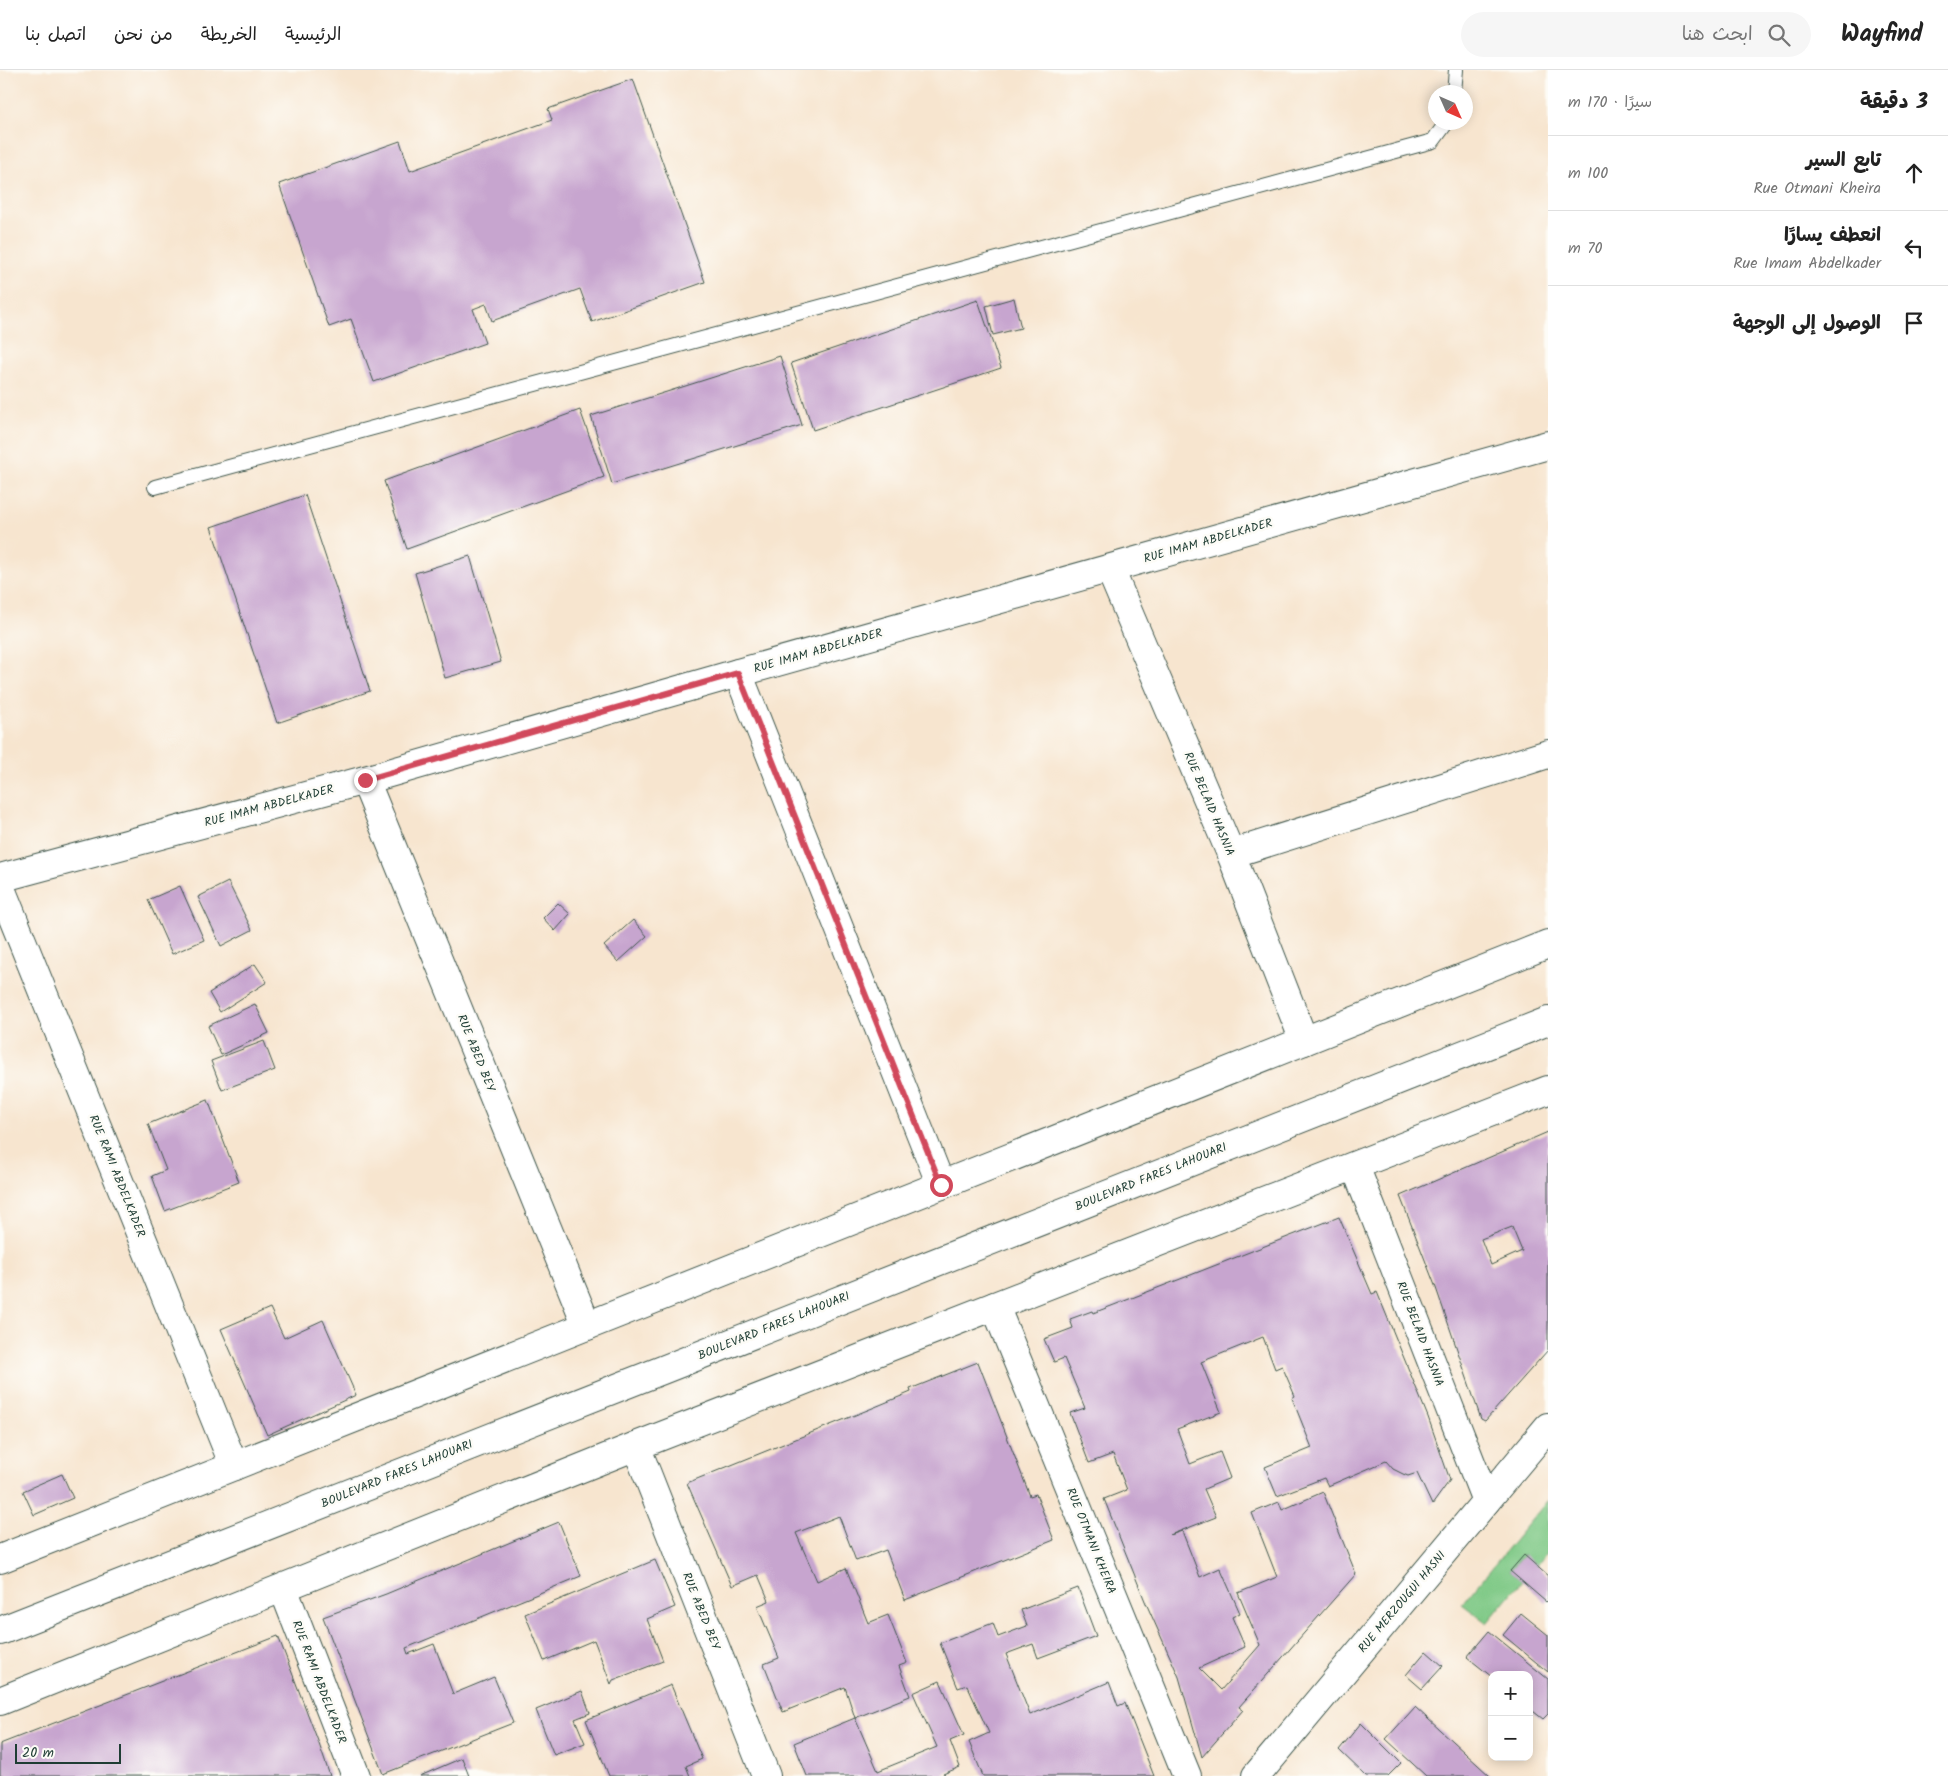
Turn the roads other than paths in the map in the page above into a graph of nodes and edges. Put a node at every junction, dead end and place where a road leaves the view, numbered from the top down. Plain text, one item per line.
1 (1456, 70) edge
2 (1455, 85) edge
3 (1441, 130) edge
4 (1548, 445) edge
5 (155, 487) dead end
6 (1110, 569) junction
7 (738, 673) junction
8 (1548, 754) edge
9 (365, 780) junction
10 (1231, 854) junction
11 (0, 878) edge
12 (0, 886) edge
13 (1548, 944) edge
14 (1548, 1021) edge
15 (1304, 1041) junction
16 (1548, 1090) edge
17 (1355, 1166) junction
18 (941, 1185) junction
19 (995, 1306) junction
20 (587, 1326) junction
21 (1548, 1427) edge
22 (636, 1446) junction
23 (234, 1466) junction
24 (1486, 1502) junction
25 (0, 1559) edge
26 (283, 1588) junction
27 (0, 1631) edge
28 (0, 1701) edge
29 (356, 1776) edge
30 (766, 1776) edge
31 (1187, 1776) edge
32 (1256, 1776) edge

1 - 2 lane
3 - 5 lane
4 - 6 street, RUE IMAM ABDELKADER
6 - 7 street, RUE IMAM ABDELKADER
6 - 10 street, RUE BELAID HASNIA
7 - 9 street, RUE IMAM ABDELKADER
7 - 18 street
8 - 10 street
9 - 11 street, RUE IMAM ABDELKADER
9 - 20 street, RUE ABED BEY
10 - 15 street, RUE BELAID HASNIA
12 - 23 street, RUE RAMI ABDELKADER
13 - 15 street
14 - 27 street, BOULEVARD FARES LAHOUARI
15 - 18 street
16 - 17 street
17 - 19 street
17 - 24 street, RUE BELAID HASNIA
18 - 20 street
19 - 22 street
19 - 31 street, RUE OTMANI KHEIRA
20 - 23 street
21 - 24 street, RUE MERZOUGUI HASNI
22 - 26 street
22 - 30 street, RUE ABED BEY
23 - 25 street
24 - 32 street, RUE MERZOUGUI HASNI
26 - 28 street
26 - 29 street, RUE RAMI ABDELKADER

